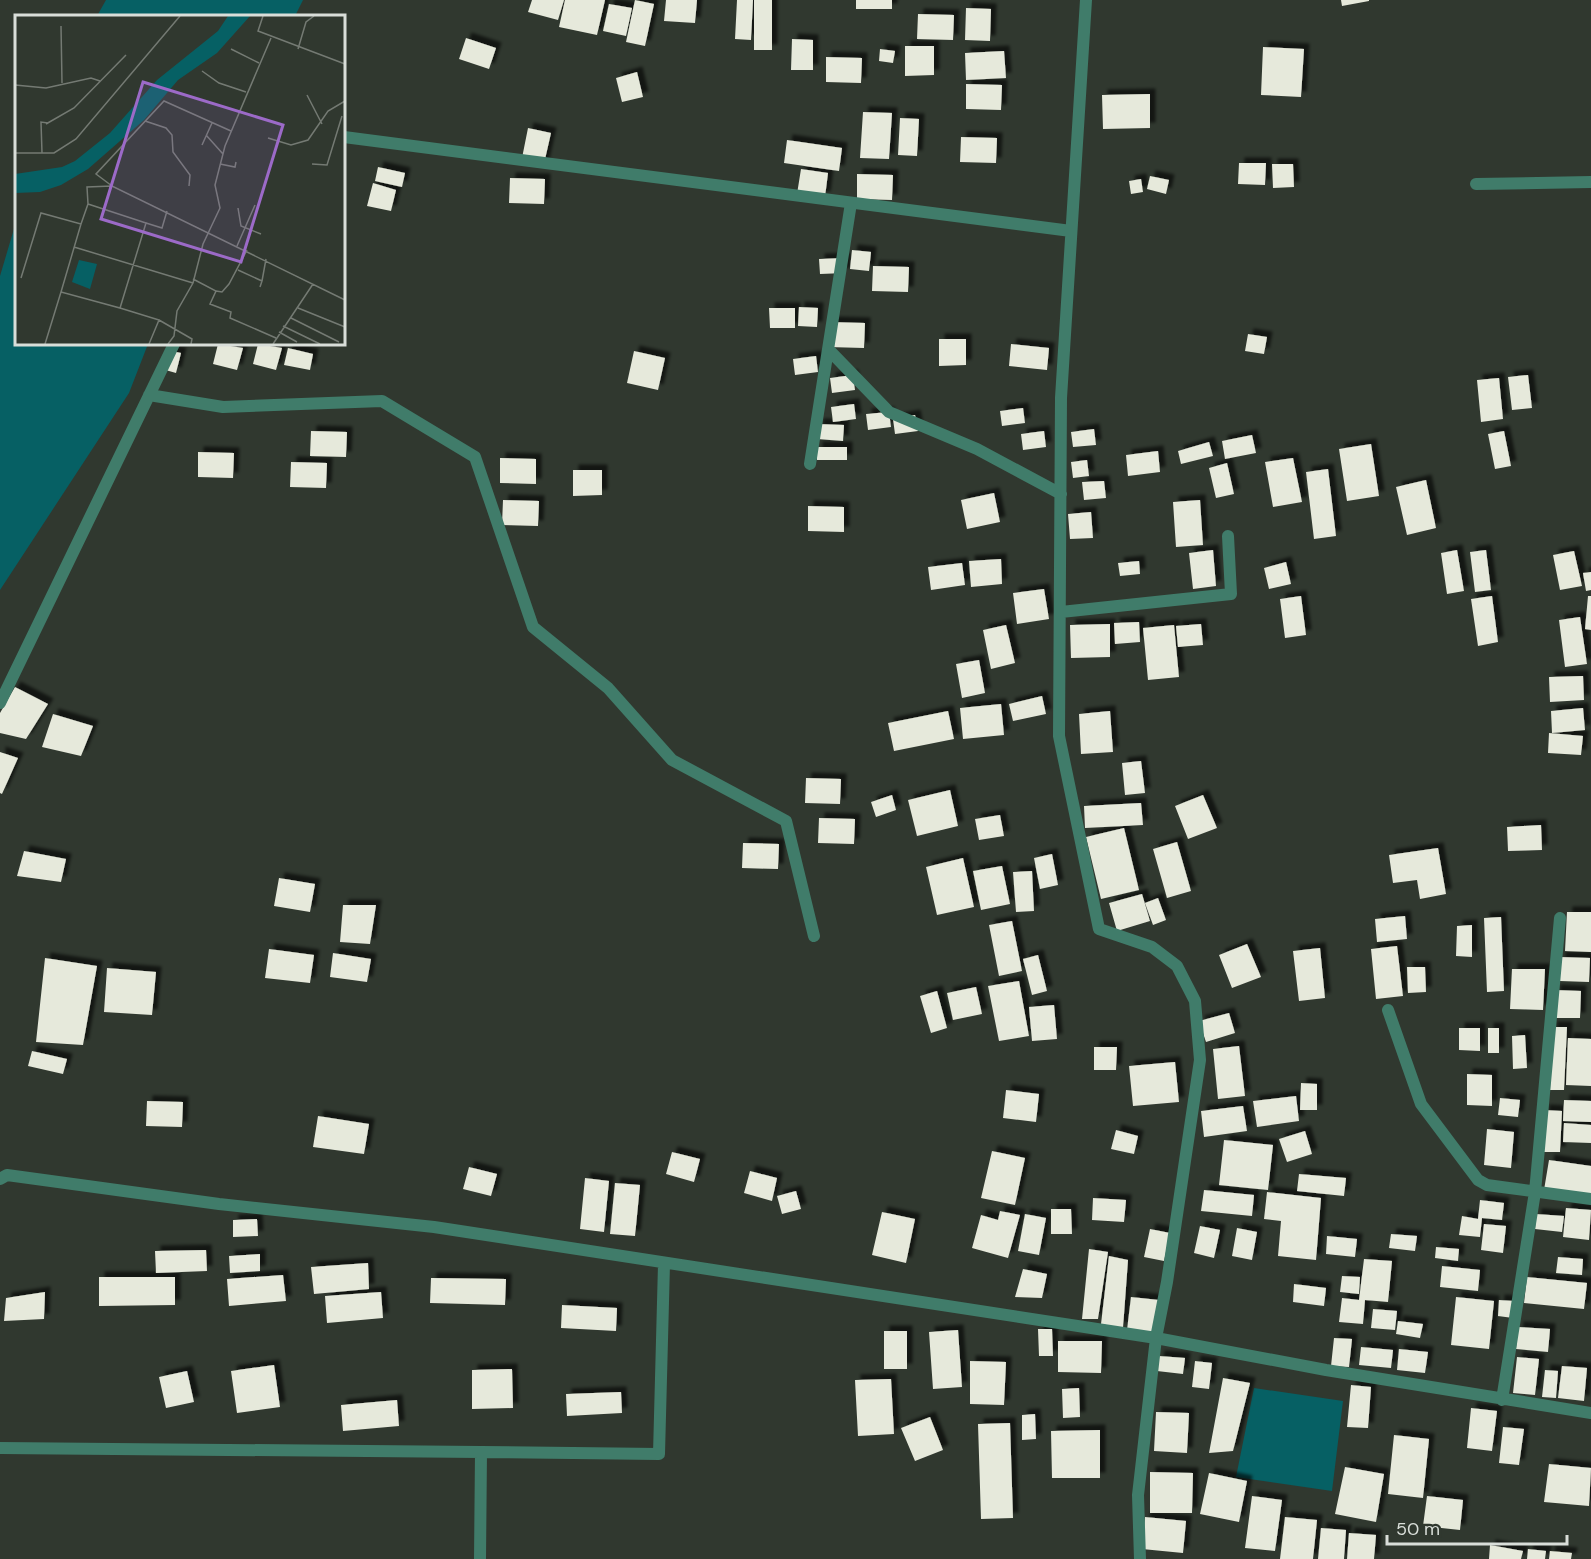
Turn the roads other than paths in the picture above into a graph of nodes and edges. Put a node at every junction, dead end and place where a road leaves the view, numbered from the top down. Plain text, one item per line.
1 (1086, 0) edge
2 (345, 137) edge
3 (1591, 182) edge
4 (1476, 184) dead end
5 (851, 203) junction
6 (1071, 231) junction
7 (174, 345) edge
8 (828, 349) junction
9 (149, 395) junction
10 (810, 464) dead end
11 (1061, 494) junction
12 (1228, 536) dead end
13 (1061, 612) junction
14 (0, 703) edge
15 (1560, 918) dead end
16 (814, 936) dead end
17 (1388, 1010) dead end
18 (2, 1176) edge
19 (1535, 1192) junction
20 (1591, 1199) edge
21 (663, 1264) junction
22 (1156, 1338) junction
23 (1502, 1400) junction
24 (1591, 1413) edge
25 (0, 1448) edge
26 (481, 1452) junction
27 (480, 1559) edge
28 (1140, 1559) edge

1 - 6 street
2 - 5 street
3 - 4 street
5 - 6 street
5 - 8 street
6 - 11 street
7 - 9 street
8 - 10 street
8 - 11 street
9 - 14 street
9 - 16 street
11 - 13 street
12 - 13 street
13 - 22 street
15 - 19 street
17 - 19 street
18 - 21 street
19 - 20 street
19 - 23 street
21 - 22 street
21 - 26 street
22 - 23 street
22 - 28 street
23 - 24 street
25 - 26 street
26 - 27 street

